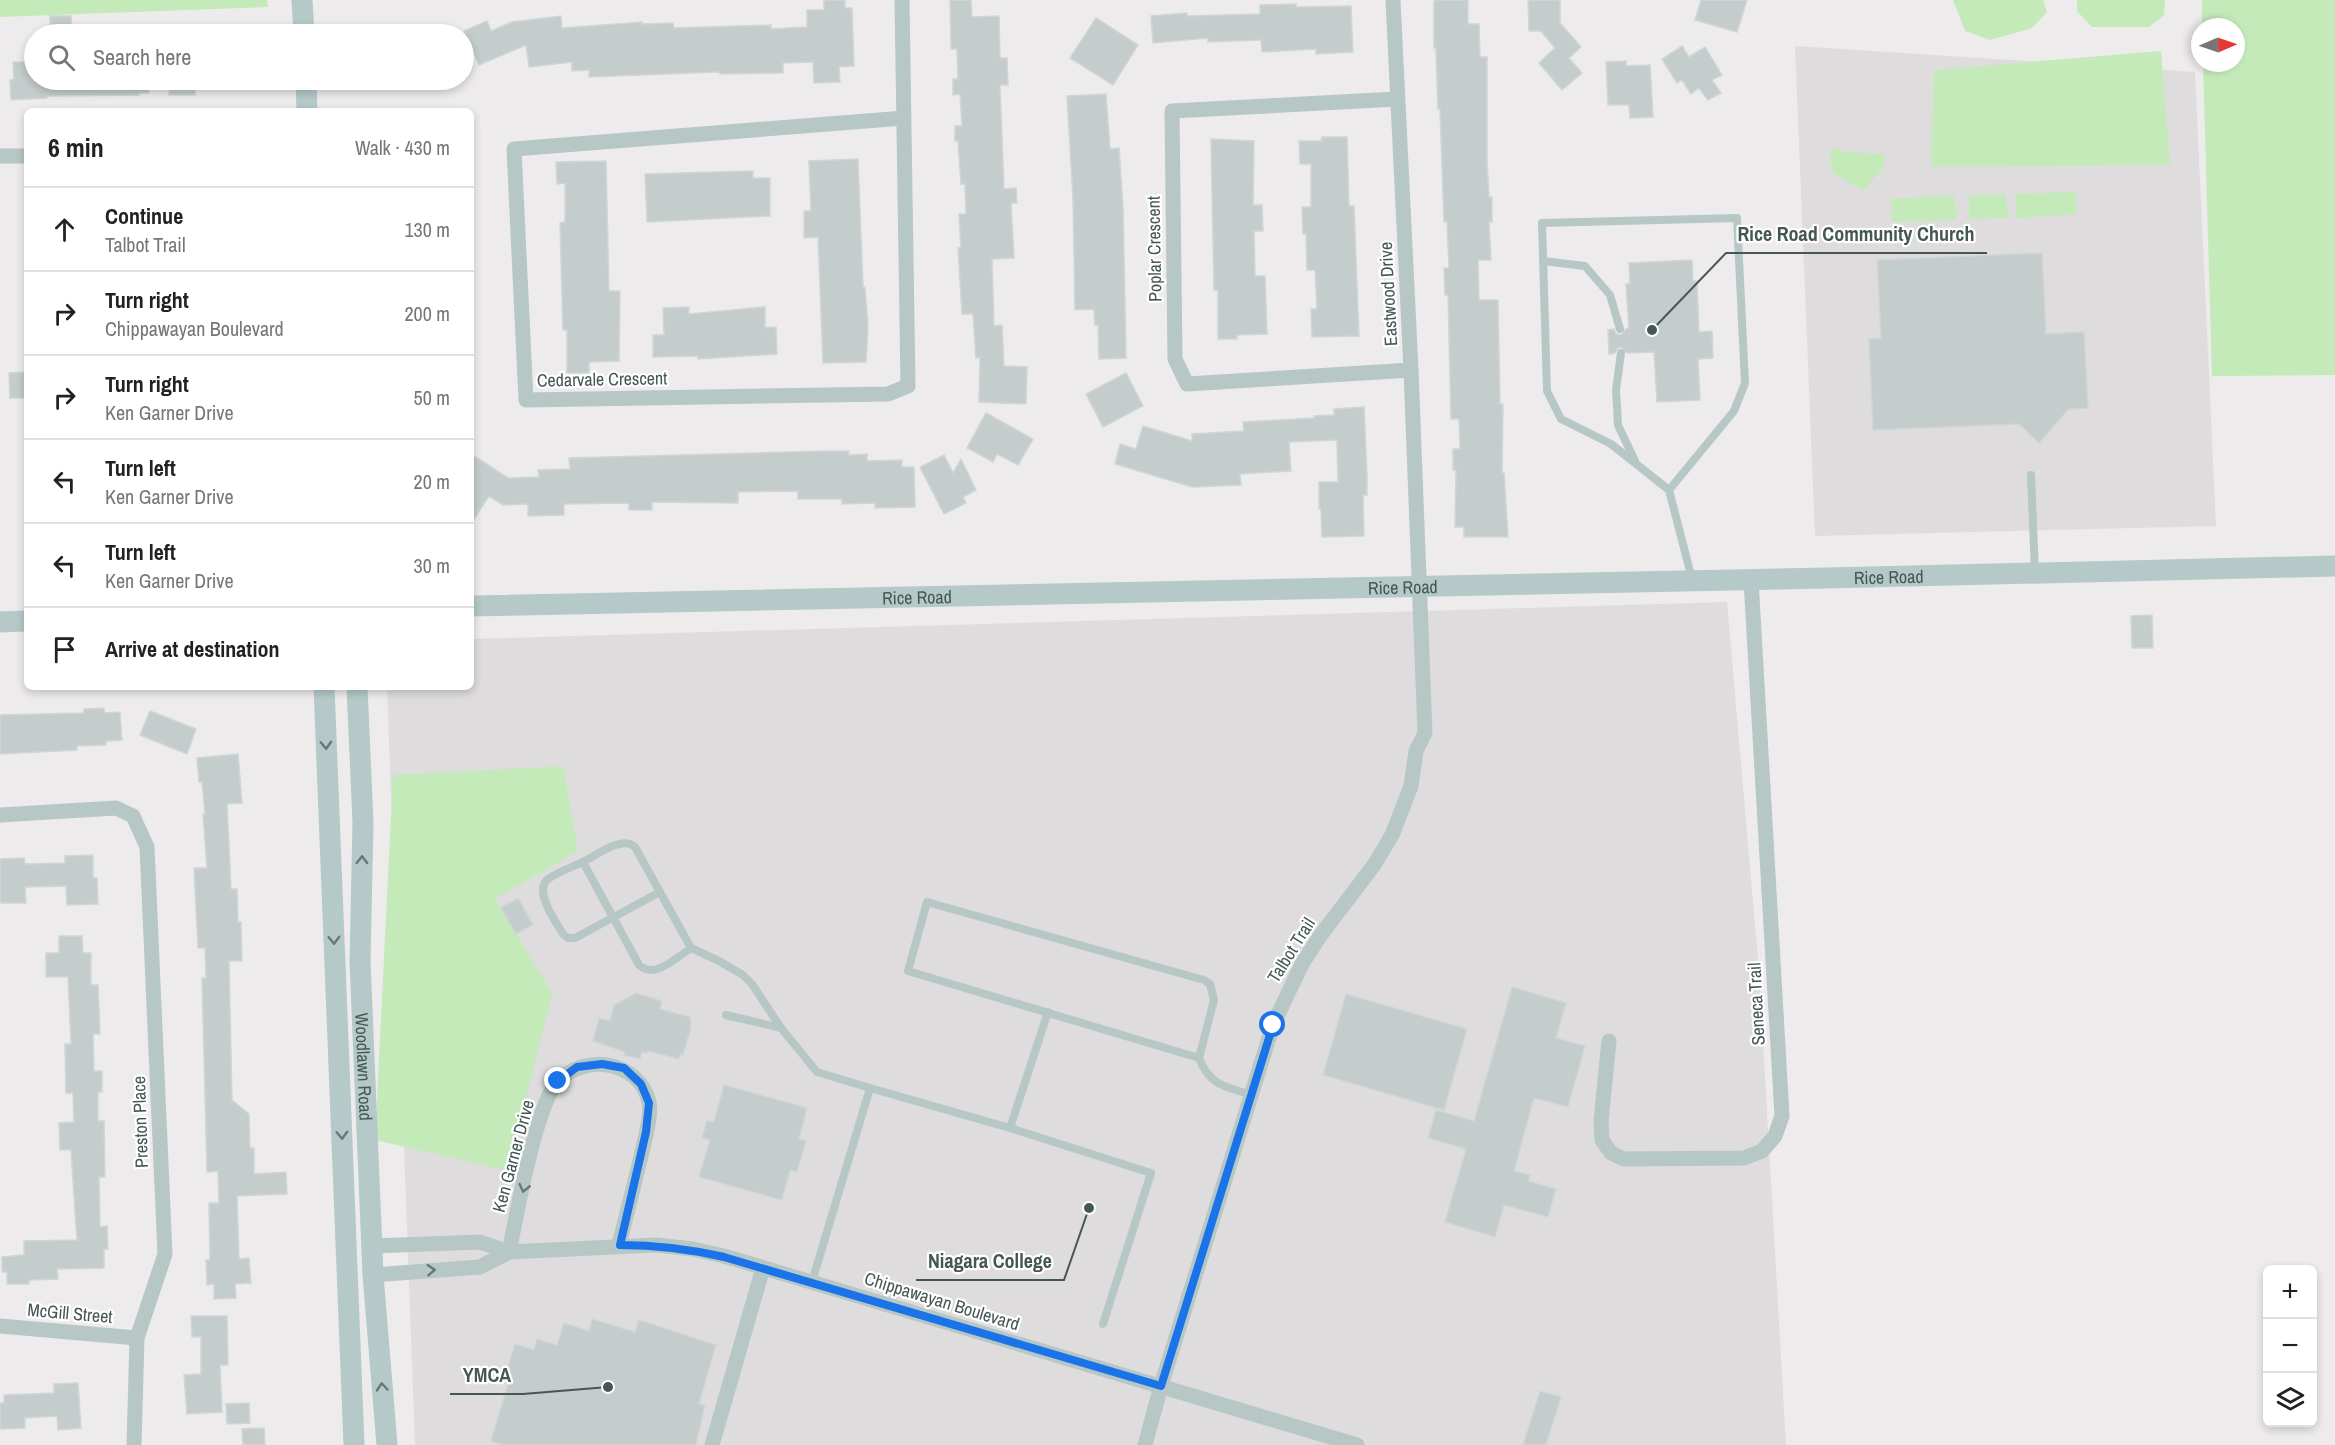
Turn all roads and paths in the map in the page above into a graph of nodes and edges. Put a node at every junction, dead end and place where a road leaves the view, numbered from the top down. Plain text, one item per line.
1 (302, 0) edge
2 (902, 0) edge
3 (1393, 0) edge
4 (303, 24) edge
5 (306, 90) edge
6 (1397, 99) junction
7 (307, 108) edge
8 (904, 118) junction
9 (0, 156) edge
10 (24, 156) edge
11 (1543, 261) junction
12 (1620, 329) dead end
13 (1621, 353) dead end
14 (1412, 370) junction
15 (1636, 464) junction
16 (2031, 475) dead end
17 (1670, 490) junction
18 (2335, 566) edge
19 (2035, 573) junction
20 (1750, 580) junction
21 (1693, 581) junction
22 (1419, 586) junction
23 (474, 606) edge
24 (24, 621) edge
25 (0, 622) edge
26 (324, 690) edge
27 (357, 690) edge
28 (0, 815) edge
29 (583, 862) junction
30 (660, 892) junction
31 (613, 918) junction
32 (691, 948) junction
33 (1048, 1012) junction
34 (726, 1015) dead end
35 (781, 1028) junction
36 (1609, 1041) dead end
37 (1199, 1058) junction
38 (870, 1088) junction
39 (1251, 1095) junction
40 (1010, 1128) junction
41 (620, 1245) junction
42 (372, 1246) junction
43 (509, 1252) junction
44 (764, 1268) junction
45 (373, 1275) junction
46 (812, 1282) junction
47 (1103, 1324) dead end
48 (0, 1326) edge
49 (137, 1338) junction
50 (1161, 1386) junction
51 (134, 1445) edge
52 (354, 1445) edge
53 (387, 1445) edge
54 (712, 1445) edge
55 (1145, 1445) edge
56 (1357, 1445) edge

1 - 4 street
2 - 8 street, Cedarvale Crescent
3 - 6 street, Eastwood Drive
5 - 7 street
6 - 14 street, Eastwood Drive
6 - 14 street, Poplar Crescent
8 - 8 street, Cedarvale Crescent
9 - 10 street
11 - 12 lane
11 - 15 lane
11 - 17 lane
13 - 15 lane
14 - 22 street, Eastwood Drive
15 - 17 lane
16 - 19 lane
17 - 21 lane
18 - 19 street, Rice Road
19 - 20 street, Rice Road
20 - 21 street, Rice Road
20 - 36 street, Seneca Trail
21 - 22 street, Rice Road
22 - 23 street, Rice Road
22 - 39 street, Talbot Trail
24 - 25 street
26 -> 52 street, Woodlawn Road
42 -> 27 street, Woodlawn Road
28 - 49 street, Preston Place
29 - 30 lane
29 - 31 lane
29 - 31 lane
30 - 31 lane
30 - 32 lane
31 - 32 lane
32 - 35 lane
33 - 37 lane
33 - 37 lane
33 - 40 lane
34 - 35 lane
35 - 38 lane
37 - 39 lane
38 - 40 lane
38 - 46 lane
39 - 50 street, Talbot Trail
40 - 47 lane
41 - 43 street, Chippawayan Boulevard
41 -> 43 street, Ken Garner Drive
41 - 44 street, Chippawayan Boulevard
42 - 43 street, Chippawayan Boulevard
42 - 45 street, Woodlawn Road
45 -> 43 street, Chippawayan Boulevard
44 - 46 street, Chippawayan Boulevard
44 - 54 street
53 -> 45 street, Woodlawn Road
46 - 50 street, Chippawayan Boulevard
48 - 49 street, McGill Street
49 - 51 street, Preston Place
50 - 55 street, Talbot Trail
50 - 56 street, Chippawayan Boulevard

